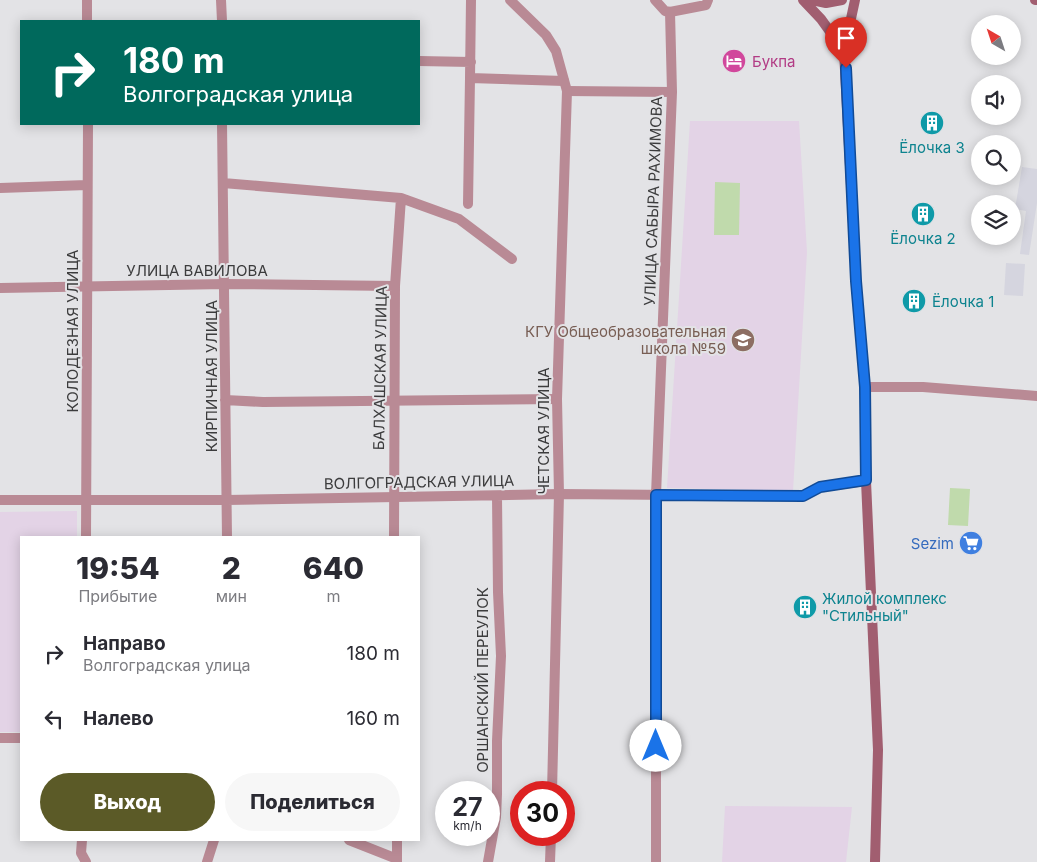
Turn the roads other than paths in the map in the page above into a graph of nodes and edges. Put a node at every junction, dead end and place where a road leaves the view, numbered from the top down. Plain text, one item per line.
1 (87, 0) edge
2 (221, 0) edge
3 (470, 0) edge
4 (510, 0) edge
5 (655, 0) edge
6 (708, 0) edge
7 (803, 0) edge
8 (812, 0) edge
9 (842, 0) edge
10 (855, 0) edge
11 (670, 12) junction
12 (88, 20) edge
13 (222, 20) edge
14 (844, 51) junction
15 (420, 61) edge
16 (470, 62) junction
17 (470, 78) junction
18 (565, 86) junction
19 (672, 92) junction
20 (88, 125) edge
21 (222, 125) edge
22 (222, 183) junction
23 (87, 185) junction
24 (0, 188) edge
25 (401, 198) junction
26 (468, 204) dead end
27 (512, 259) dead end
28 (225, 284) junction
29 (88, 286) junction
30 (395, 286) junction
31 (0, 288) edge
32 (865, 387) junction
33 (1037, 396) edge
34 (558, 399) junction
35 (226, 400) junction
36 (395, 400) junction
37 (866, 480) junction
38 (559, 494) junction
39 (656, 495) junction
40 (393, 496) junction
41 (497, 496) junction
42 (0, 500) edge
43 (227, 500) junction
44 (86, 501) junction
45 (86, 536) edge
46 (227, 536) edge
47 (394, 536) edge
48 (0, 738) edge
49 (20, 738) edge
50 (552, 781) edge
51 (82, 841) edge
52 (214, 841) edge
53 (351, 841) edge
54 (397, 841) edge
55 (551, 846) edge
56 (397, 860) edge
57 (86, 862) edge
58 (207, 862) edge
59 (488, 862) edge
60 (550, 862) edge
61 (656, 862) edge
62 (875, 862) edge

1 - 12 street
2 - 13 street
3 - 16 street
4 - 18 street, ЧЕТСКАЯ УЛИЦА
5 - 11 street
6 - 11 street
7 - 14 main road
8 - 9 main road
10 - 14 main road
11 - 19 street, УЛИЦА САБЫРА РАХИМОВА
14 - 32 main road
15 - 16 street
16 - 17 street
17 - 18 street
17 - 26 street
18 - 19 street
18 - 34 street, ЧЕТСКАЯ УЛИЦА
19 - 39 street, УЛИЦА САБЫРА РАХИМОВА
20 - 23 street, КОЛОДЕЗНАЯ УЛИЦА
21 - 22 street, КИРПИЧНАЯ УЛИЦА
22 - 25 street
22 - 28 street, КИРПИЧНАЯ УЛИЦА
23 - 24 street
23 - 29 street, КОЛОДЕЗНАЯ УЛИЦА
25 - 27 street
25 - 30 street, БАЛХАШСКАЯ УЛИЦА
28 - 29 street, УЛИЦА ВАВИЛОВА
28 - 30 street, УЛИЦА ВАВИЛОВА
28 - 35 street, КИРПИЧНАЯ УЛИЦА
29 - 31 street, УЛИЦА ВАВИЛОВА
29 - 44 street, КОЛОДЕЗНАЯ УЛИЦА
30 - 36 street, БАЛХАШСКАЯ УЛИЦА
32 - 33 street
32 - 37 main road
34 - 36 street
34 - 38 street, ЧЕТСКАЯ УЛИЦА
35 - 36 street
35 - 43 street, КИРПИЧНАЯ УЛИЦА
36 - 40 street, БАЛХАШСКАЯ УЛИЦА
37 - 39 street, ВОЛГОГРАДСКАЯ УЛИЦА
37 - 62 main road
38 - 39 street, ВОЛГОГРАДСКАЯ УЛИЦА
38 - 41 street, ВОЛГОГРАДСКАЯ УЛИЦА
38 - 50 street, ЧЕТСКАЯ УЛИЦА
39 - 61 street, УЛИЦА САБЫРА РАХИМОВА
40 - 41 street, ВОЛГОГРАДСКАЯ УЛИЦА
40 - 43 street, ВОЛГОГРАДСКАЯ УЛИЦА
40 - 47 street, БАЛХАШСКАЯ УЛИЦА
41 - 59 street, ОРШАНСКИЙ ПЕРЕУЛОК
42 - 44 street, ВОЛГОГРАДСКАЯ УЛИЦА
43 - 44 street, ВОЛГОГРАДСКАЯ УЛИЦА
43 - 46 street, КИРПИЧНАЯ УЛИЦА
44 - 45 street, КОЛОДЕЗНАЯ УЛИЦА
48 - 49 street
51 - 57 street
52 - 58 street
53 - 56 street
54 - 56 street
55 - 60 street

